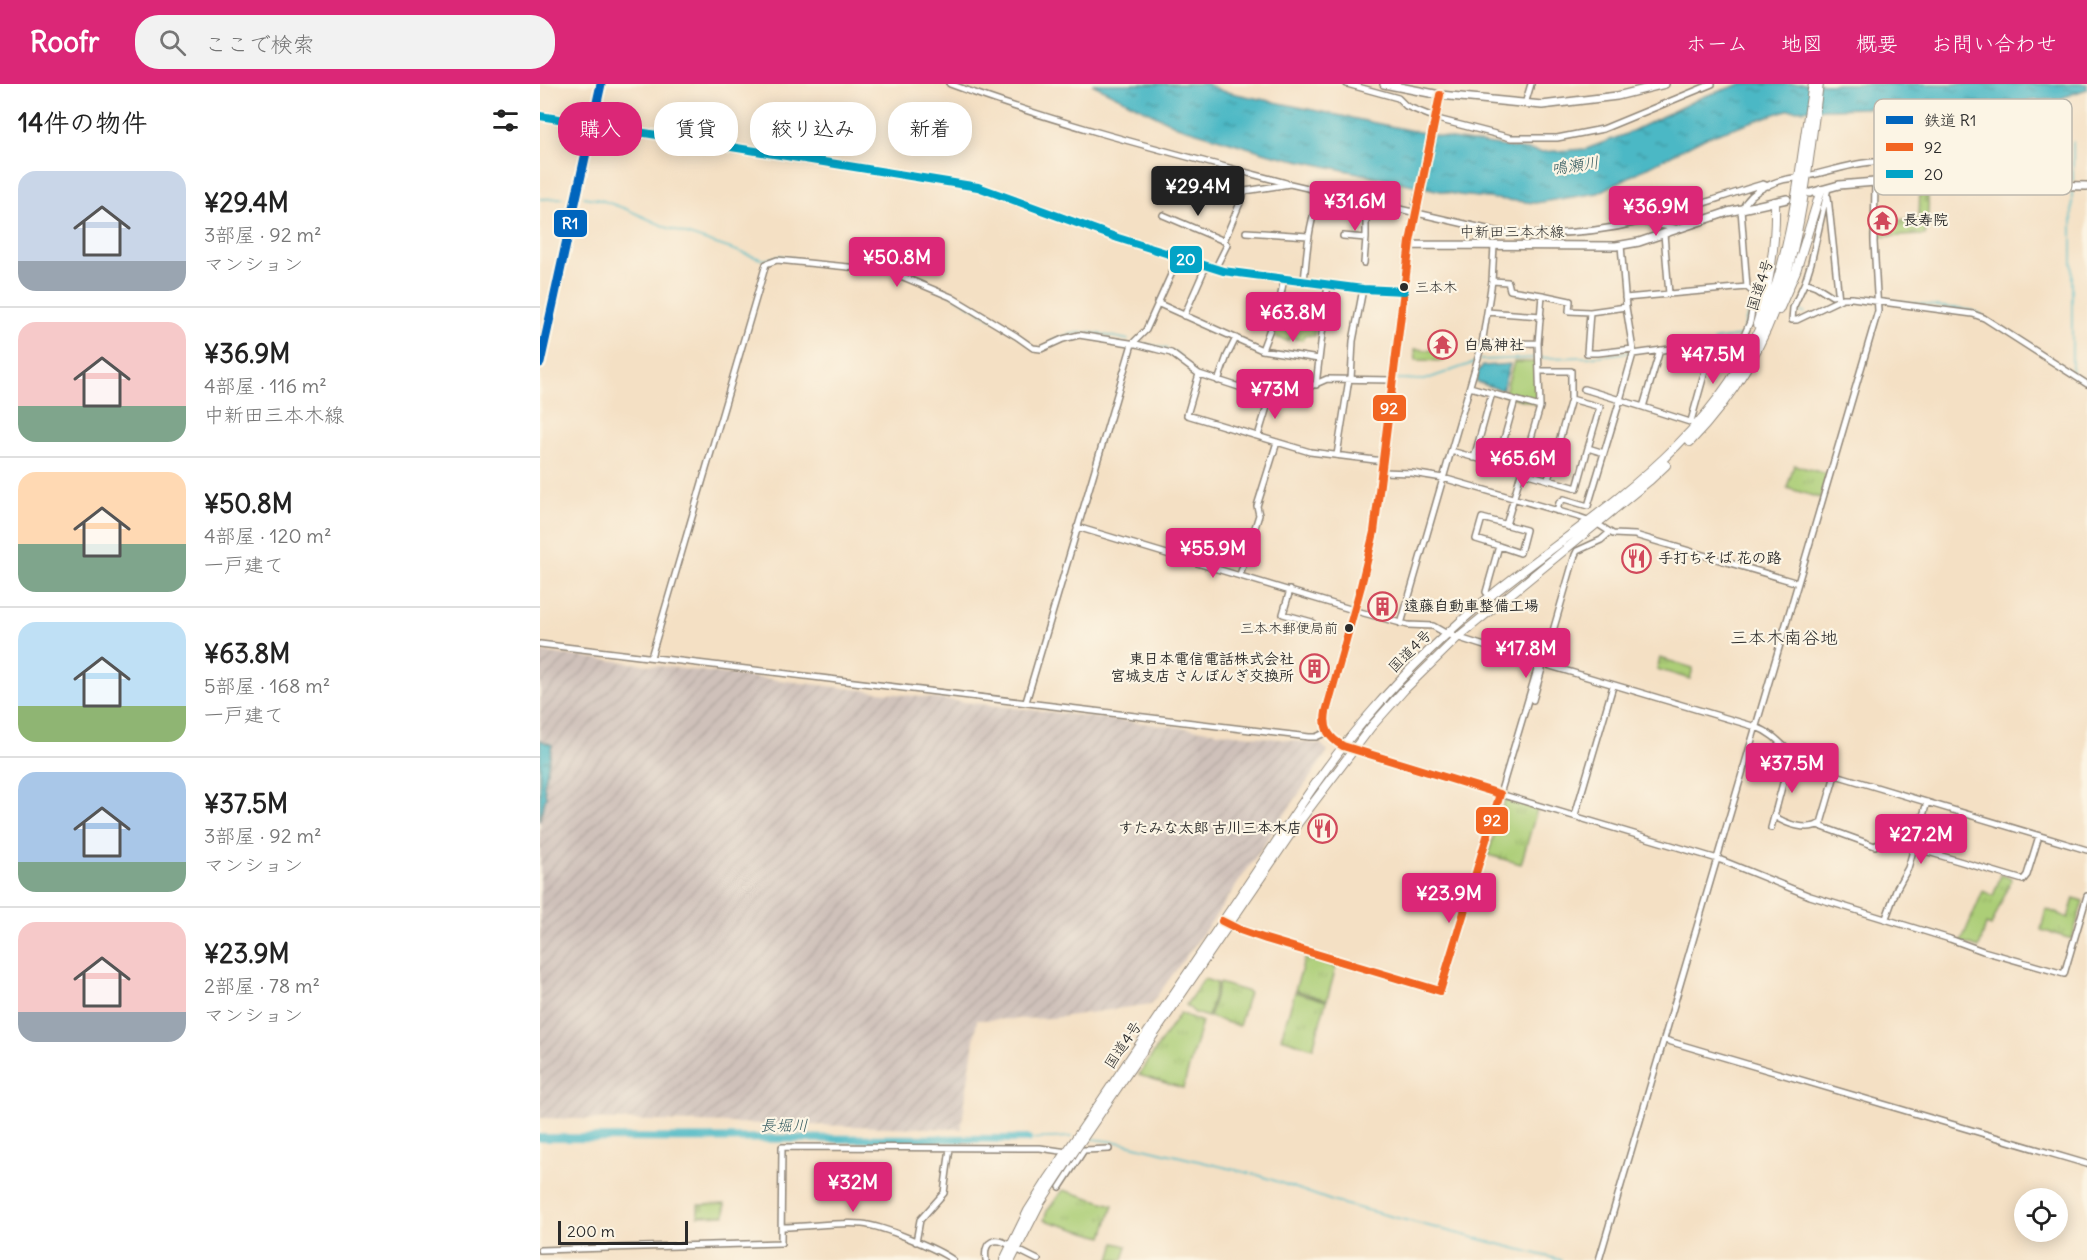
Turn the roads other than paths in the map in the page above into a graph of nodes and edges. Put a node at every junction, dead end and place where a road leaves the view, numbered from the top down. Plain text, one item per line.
1 (950, 84) edge
2 (1347, 84) edge
3 (1387, 84) edge
4 (1531, 84) edge
5 (1661, 84) edge
6 (1712, 84) edge
7 (1812, 84) edge
8 (1819, 84) edge
9 (1440, 95) junction
10 (1526, 104) junction
11 (540, 116) edge
12 (1874, 163) edge
13 (1802, 174) junction
14 (1186, 177) dead end
15 (1874, 182) edge
16 (1290, 184) junction
17 (1768, 186) junction
18 (2072, 186) edge
19 (2087, 186) edge
20 (1245, 191) junction
21 (1826, 191) junction
22 (1810, 193) dead end
23 (1875, 195) edge
24 (1353, 199) junction
25 (1787, 199) dead end
26 (1366, 201) junction
27 (1775, 202) junction
28 (1742, 208) junction
29 (1416, 209) junction
30 (1163, 215) dead end
31 (1641, 222) junction
32 (1675, 228) junction
33 (1246, 232) dead end
34 (1664, 234) junction
35 (1308, 236) junction
36 (1343, 236) dead end
37 (1366, 238) junction
38 (1224, 241) junction
39 (1410, 245) junction
40 (1621, 245) junction
41 (1494, 246) junction
42 (1179, 257) junction
43 (1364, 263) dead end
44 (1206, 266) junction
45 (1215, 269) junction
46 (1284, 278) junction
47 (1304, 281) junction
48 (1492, 281) junction
49 (1805, 282) junction
50 (1328, 284) junction
51 (1748, 287) junction
52 (1363, 289) junction
53 (1404, 291) junction
54 (1669, 294) junction
55 (1755, 294) junction
56 (1542, 295) junction
57 (1762, 296) dead end
58 (1838, 297) junction
59 (1625, 298) junction
60 (1879, 299) junction
61 (1158, 303) junction
62 (1626, 307) junction
63 (1487, 312) junction
64 (1590, 312) junction
65 (1184, 316) junction
66 (1541, 316) junction
67 (1236, 338) junction
68 (1538, 343) junction
69 (1713, 343) junction
70 (1132, 344) junction
71 (1482, 344) junction
72 (1749, 348) junction
73 (1262, 350) junction
74 (1633, 351) junction
75 (1660, 351) junction
76 (1319, 359) junction
77 (1539, 371) junction
78 (1743, 371) junction
79 (1199, 374) junction
80 (1218, 379) junction
81 (1350, 379) junction
82 (1393, 380) junction
83 (2087, 384) edge
84 (1316, 385) junction
85 (1470, 387) junction
86 (1584, 389) dead end
87 (1492, 393) junction
88 (1270, 397) junction
89 (1571, 399) junction
90 (1515, 400) junction
91 (1620, 400) junction
92 (1540, 407) junction
93 (1643, 407) junction
94 (1694, 423) junction
95 (1258, 436) junction
96 (1277, 441) junction
97 (1588, 448) junction
98 (1451, 451) junction
99 (1604, 453) junction
100 (1337, 455) junction
101 (1474, 458) junction
102 (1383, 461) junction
103 (1382, 472) junction
104 (1521, 472) junction
105 (1443, 478) junction
106 (1548, 480) junction
107 (1514, 498) junction
108 (1557, 511) junction
109 (1592, 522) junction
110 (1506, 525) junction
111 (1077, 527) junction
112 (1609, 532) junction
113 (1499, 546) junction
114 (1240, 575) junction
115 (1798, 583) junction
116 (1290, 590) junction
117 (1490, 597) junction
118 (1354, 610) junction
119 (1312, 622) dead end
120 (1401, 624) junction
121 (1447, 634) junction
122 (1458, 636) junction
123 (540, 644) edge
124 (651, 657) junction
125 (1541, 664) junction
126 (1613, 686) junction
127 (1533, 699) dead end
128 (1026, 702) junction
129 (1756, 727) junction
130 (1327, 732) junction
131 (1343, 746) junction
132 (1353, 749) junction
133 (1791, 753) junction
134 (1835, 776) junction
135 (1500, 794) junction
136 (1927, 802) junction
137 (1575, 815) junction
138 (1774, 816) junction
139 (1817, 825) junction
140 (1770, 828) dead end
141 (2039, 836) junction
142 (1914, 847) junction
143 (2087, 850) edge
144 (1718, 859) junction
145 (2087, 896) edge
146 (1886, 918) junction
147 (1225, 923) junction
148 (1665, 1040) junction
149 (950, 1148) junction
150 (1109, 1149) dead end
151 (1072, 1153) junction
152 (2087, 1164) edge
153 (1060, 1187) dead end
154 (782, 1227) junction
155 (916, 1242) junction
156 (1014, 1247) junction
157 (540, 1250) edge
158 (953, 1260) edge
159 (986, 1260) edge
160 (1004, 1260) edge
161 (1011, 1260) edge
162 (1038, 1260) edge
163 (1599, 1260) edge

1 - 16 street
2 - 6 street
3 - 9 main road
4 - 10 street
5 - 10 main road
7 - 13 highway, 国道4号
8 - 13 highway, 国道4号
9 - 10 main road
9 - 29 main road, bridge
11 - 42 street
12 - 13 street
13 - 17 street
13 - 72 highway, 国道4号
13 - 78 highway, 国道4号
14 - 20 street
15 - 21 main road
16 - 20 street
16 - 24 street
17 - 28 street
17 - 31 street
18 - 19 main road
20 - 38 street
21 - 22 main road
21 - 49 street
21 - 58 street
21 - 78 highway
23 - 60 street
24 - 26 street
24 - 35 street
25 - 27 main road, 中新田三本木線
26 - 29 street
26 - 37 street
27 - 28 main road, 中新田三本木線
27 - 72 highway
28 - 32 main road, 中新田三本木線
28 - 51 street
29 - 31 street
29 - 39 main road
30 - 38 street
31 - 32 street
32 - 34 main road, 中新田三本木線
33 - 35 street
34 - 40 main road, 中新田三本木線
34 - 54 street
35 - 47 street
36 - 37 street
37 - 43 street
38 - 45 street
39 - 41 main road, 中新田三本木線
39 - 53 main road
40 - 41 main road, 中新田三本木線
40 - 59 street
41 - 48 street
42 - 44 street
42 - 61 street
44 - 45 street
44 - 65 street
45 - 46 street
46 - 47 street
46 - 73 street
47 - 50 street
48 - 56 street
48 - 63 street
49 - 58 street
49 - 58 street
50 - 52 street
50 - 76 street
51 - 54 street
51 - 55 street
52 - 53 street
52 - 81 street
53 - 82 main road
54 - 59 street
55 - 57 street
55 - 69 street
56 - 64 street
56 - 66 street
58 - 60 street
59 - 62 street
60 - 83 street
60 - 115 street
61 - 65 street
61 - 70 street
62 - 64 street
62 - 74 street
63 - 66 street
63 - 71 street
64 - 74 street
65 - 67 street
66 - 68 street
67 - 73 street
67 - 80 street
68 - 71 street
68 - 77 street
69 - 75 street
69 - 94 street
70 - 79 street
70 - 111 street
70 - 124 street
71 - 85 street
72 - 94 highway, 国道4号
73 - 76 street
74 - 75 street
74 - 91 street
75 - 93 street
76 - 84 street
77 - 89 street
77 - 92 street
78 - 109 highway, 国道4号
79 - 80 street
79 - 95 street
80 - 88 street
81 - 82 street
81 - 84 street
81 - 100 street
82 - 102 main road
84 - 88 street
85 - 87 street
85 - 98 street
86 - 91 street
87 - 90 street
87 - 101 street
88 - 95 street
89 - 97 street
89 - 106 street
90 - 92 street
90 - 101 street
91 - 93 street
91 - 99 street
92 - 104 street
93 - 94 street
94 - 109 highway, 国道4号
95 - 96 street
96 - 100 street
96 - 114 street
97 - 99 street
97 - 106 street
98 - 101 street
98 - 105 street
99 - 108 street
100 - 102 street
102 - 103 main road
103 - 105 street
103 - 118 main road
104 - 106 street
104 - 107 street
105 - 107 street
105 - 120 street
107 - 108 street
107 - 110 street
108 - 109 street
109 - 112 street
109 - 117 highway, 国道4号
109 - 122 highway, 国道4号
110 - 113 street
110 - 113 street
111 - 114 street
111 - 128 street
112 - 115 street
112 - 125 street
113 - 117 street
114 - 116 street
115 - 129 street
116 - 118 street
116 - 119 street
117 - 121 highway, 国道4号
118 - 120 street
118 - 130 main road
120 - 121 street
121 - 122 street
121 - 131 highway, 国道4号
122 - 125 street
122 - 132 highway, 国道4号
123 - 124 street
124 - 128 street
125 - 126 street
125 - 127 street
125 - 135 street
126 - 129 street
126 - 137 street
128 - 130 street
129 - 133 street
129 - 144 street
130 - 131 main road
131 - 132 main road
131 - 147 highway, 国道4号
132 - 135 street
132 - 147 highway, 国道4号
133 - 134 street
133 - 138 street
134 - 136 street
134 - 139 street
135 - 137 street
135 - 147 street
136 - 141 street
136 - 142 street
137 - 144 street
138 - 139 street
138 - 140 street
139 - 142 street
141 - 142 street
141 - 143 street
142 - 146 street
144 - 146 street
144 - 148 street
145 - 146 street
147 - 151 highway, 国道4号
148 - 152 street
148 - 163 street
149 - 151 street
149 - 154 street
149 - 155 street
150 - 151 street
151 - 153 street
151 - 156 highway, 国道4号
154 - 155 street
154 - 157 street
155 - 158 street
156 - 159 street
156 - 160 highway, 国道4号
156 - 161 highway, 国道4号
156 - 162 street

